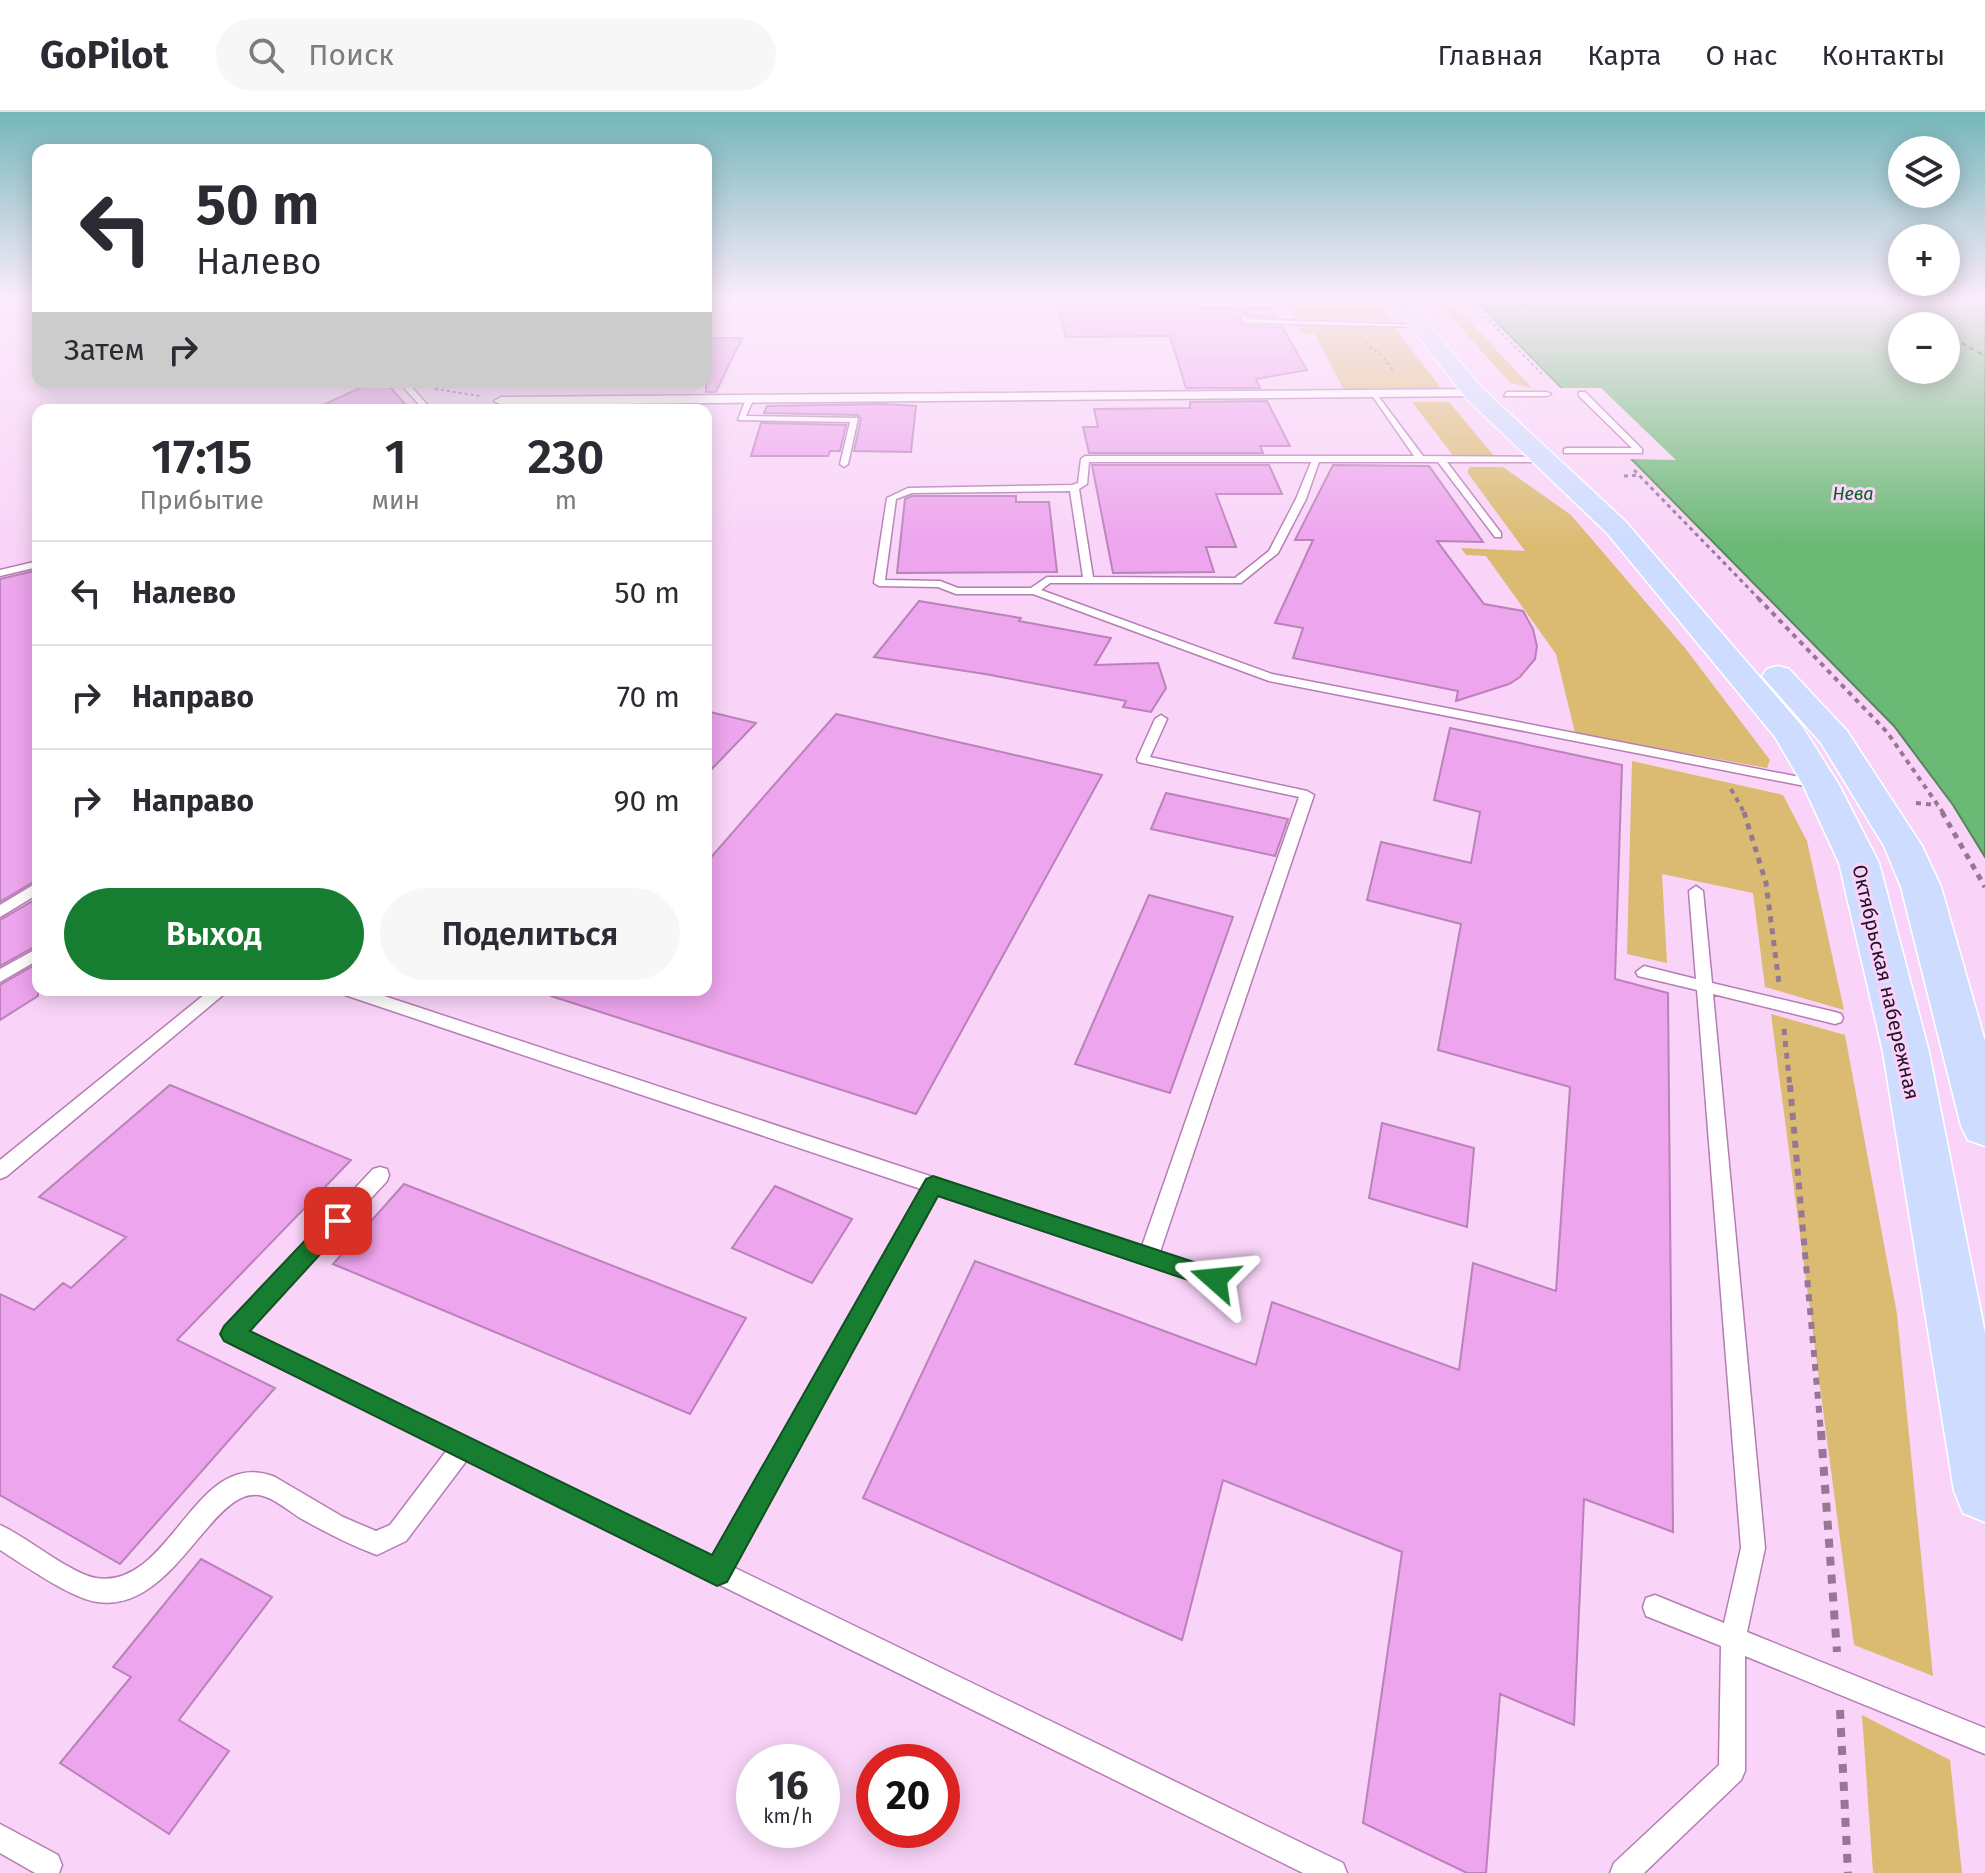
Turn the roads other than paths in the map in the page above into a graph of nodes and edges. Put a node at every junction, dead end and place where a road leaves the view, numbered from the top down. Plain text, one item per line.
1 (1484, 381) edge
2 (1486, 381) edge
3 (1491, 387) junction
4 (409, 388) edge
5 (1375, 394) junction
6 (1547, 394) dead end
7 (1582, 394) dead end
8 (750, 398) junction
9 (423, 404) edge
10 (539, 404) edge
11 (1555, 455) junction
12 (1316, 459) junction
13 (1421, 460) junction
14 (1442, 461) junction
15 (844, 464) dead end
16 (1074, 488) junction
17 (1498, 535) dead end
18 (32, 565) edge
19 (0, 573) edge
20 (1088, 579) junction
21 (1034, 591) junction
22 (1161, 719) dead end
23 (1821, 785) junction
24 (32, 891) edge
25 (1696, 891) dead end
26 (0, 912) edge
27 (32, 957) edge
28 (1644, 972) dead end
29 (0, 976) edge
30 (1704, 986) junction
31 (214, 996) edge
32 (366, 996) edge
33 (1835, 1018) dead end
34 (1985, 1126) edge
35 (0, 1171) edge
36 (380, 1175) dead end
37 (933, 1185) junction
38 (1148, 1257) junction
39 (1215, 1279) dead end
40 (463, 1447) junction
41 (1985, 1491) edge
42 (0, 1537) edge
43 (717, 1572) junction
44 (1655, 1607) dead end
45 (1733, 1638) junction
46 (1985, 1741) edge
47 (0, 1838) edge
48 (48, 1865) dead end
49 (1333, 1873) edge
50 (1624, 1873) edge

1 - 3 main road, Октябрьская набережная
2 - 3 main road, Октябрьская набережная
3 - 5 street
3 - 6 lane
3 - 11 main road, Октябрьская набережная
4 - 9 lane
5 - 8 street
5 - 13 lane
7 - 11 lane
8 - 10 street
8 - 15 lane
11 - 14 lane
11 - 23 main road, Октябрьская набережная
11 - 34 main road, Октябрьская набережная
12 - 13 lane
12 - 16 lane
12 - 20 lane
13 - 14 lane
14 - 17 lane
16 - 20 lane
16 - 21 lane
18 - 19 lane
20 - 21 lane
21 - 23 lane
22 - 38 lane
23 - 41 main road, Октябрьская набережная
24 - 26 lane
25 - 30 lane
27 - 29 lane
28 - 30 lane
30 - 33 lane
30 - 45 lane
31 - 35 lane
32 - 37 lane
36 - 40 lane
37 - 38 lane
37 - 43 lane
38 - 39 lane
40 - 42 lane
40 - 43 lane
43 - 49 lane
44 - 45 lane
45 - 46 lane
45 - 50 lane
47 - 48 lane

